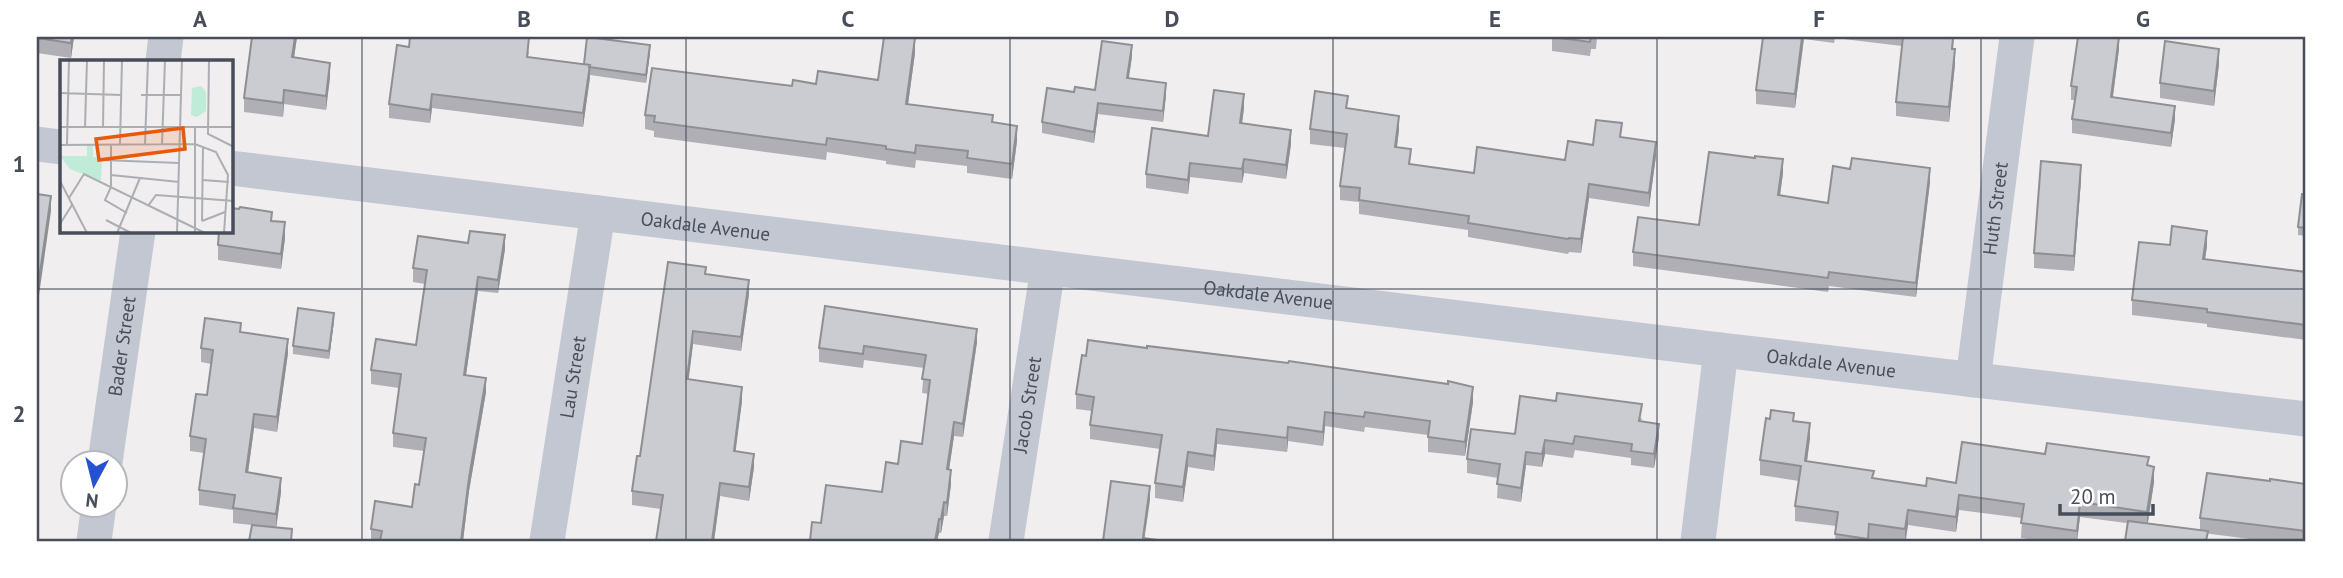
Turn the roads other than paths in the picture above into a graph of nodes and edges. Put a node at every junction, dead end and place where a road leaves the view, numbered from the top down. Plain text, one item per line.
1 (166, 37) edge
2 (2017, 37) edge
3 (163, 60) edge
4 (37, 144) edge
5 (60, 147) edge
6 (233, 168) edge
7 (598, 213) junction
8 (138, 233) edge
9 (1048, 268) junction
10 (1721, 351) junction
11 (1973, 380) junction
12 (2306, 419) edge
13 (107, 448) edge
14 (97, 518) edge
15 (94, 541) edge
16 (547, 541) edge
17 (1006, 541) edge
18 (1698, 541) edge

1 - 3 street
2 - 11 street, Huth Street
4 - 5 street
6 - 7 street, Oakdale Avenue
7 - 9 street, Oakdale Avenue
7 - 16 street, Lau Street
8 - 13 street, Bader Street
9 - 10 street, Oakdale Avenue
9 - 17 street, Jacob Street
10 - 11 street, Oakdale Avenue
10 - 18 street
11 - 12 street, Oakdale Avenue
14 - 15 street

